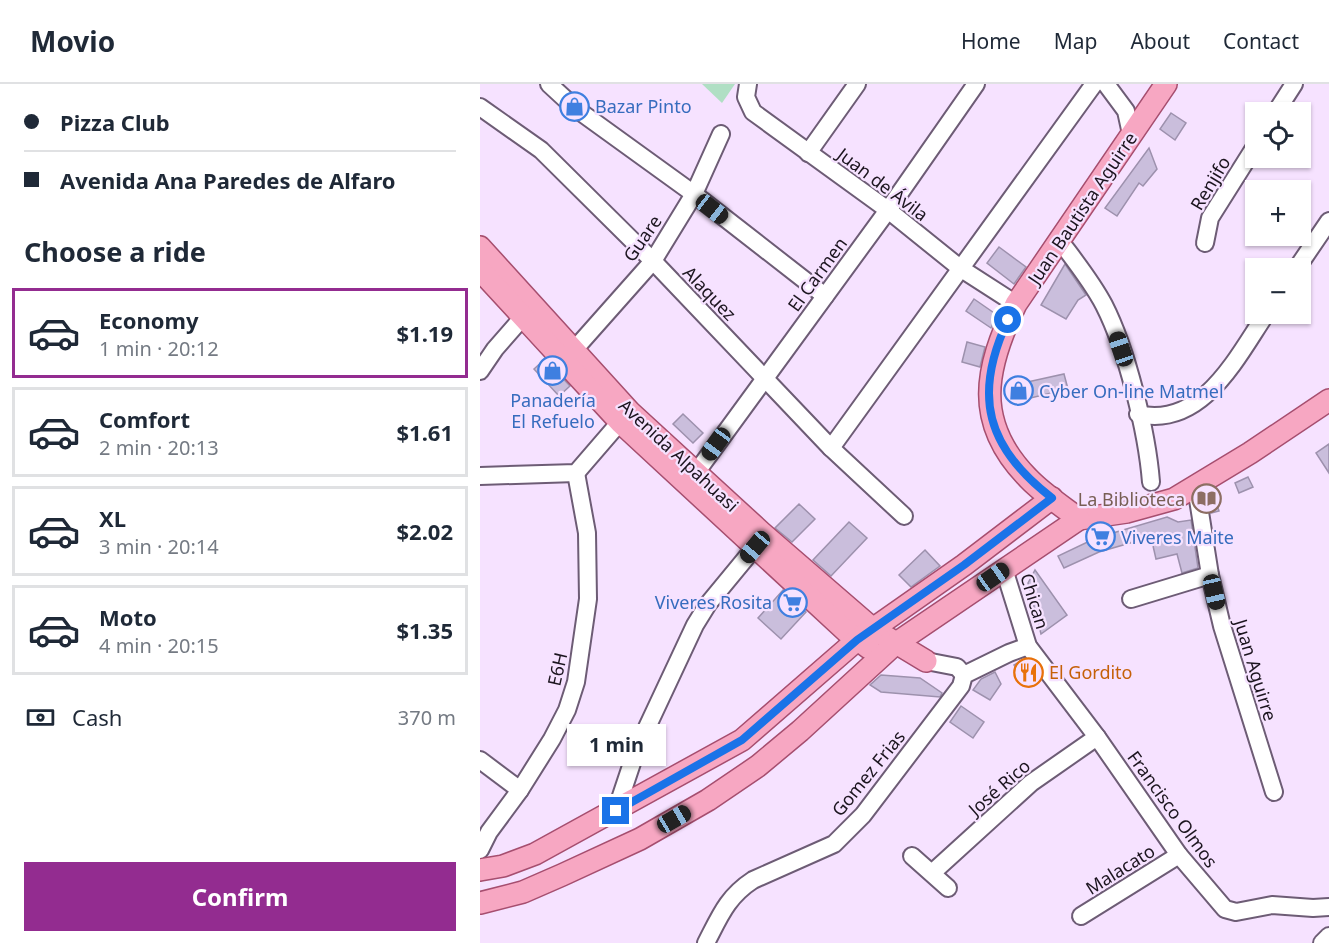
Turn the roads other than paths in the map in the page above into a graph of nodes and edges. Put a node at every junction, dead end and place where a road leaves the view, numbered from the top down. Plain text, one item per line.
1 (549, 84) edge
2 (748, 84) edge
3 (857, 84) edge
4 (976, 84) edge
5 (1094, 84) edge
6 (1106, 84) edge
7 (1166, 84) edge
8 (1294, 84) edge
9 (1120, 101) junction
10 (1282, 102) edge
11 (1152, 105) junction
12 (480, 107) edge
13 (721, 134) dead end
14 (1131, 134) junction
15 (808, 153) junction
16 (1245, 162) edge
17 (694, 194) junction
18 (888, 210) junction
19 (1329, 221) edge
20 (1060, 241) junction
21 (1204, 243) dead end
22 (480, 247) edge
23 (1304, 258) edge
24 (653, 261) junction
25 (960, 268) junction
26 (480, 270) edge
27 (825, 296) junction
28 (1016, 304) junction
29 (523, 317) junction
30 (1259, 324) edge
31 (574, 350) junction
32 (480, 371) edge
33 (765, 378) junction
34 (1329, 400) edge
35 (1138, 414) junction
36 (620, 422) junction
37 (831, 448) junction
38 (576, 472) junction
39 (480, 476) edge
40 (692, 478) junction
41 (1151, 482) dead end
42 (1196, 487) junction
43 (1052, 498) junction
44 (904, 516) dead end
45 (1078, 519) junction
46 (755, 547) junction
47 (1004, 569) junction
48 (1210, 575) junction
49 (1131, 599) dead end
50 (865, 635) junction
51 (1028, 646) junction
52 (889, 650) junction
53 (926, 661) joint
54 (964, 675) junction
55 (1097, 737) junction
56 (480, 760) edge
57 (520, 790) junction
58 (1274, 792) dead end
59 (616, 811) junction
60 (480, 850) edge
61 (1179, 855) junction
62 (912, 856) dead end
63 (480, 870) edge
64 (932, 873) junction
65 (948, 888) dead end
66 (480, 903) edge
67 (1329, 906) edge
68 (1081, 916) dead end
69 (1329, 936) edge
70 (706, 943) edge
71 (1322, 943) edge

1 - 17 street
2 - 15 street, Juan de Ávila
3 - 15 street
4 - 18 street, El Carmen
5 - 25 street
6 - 9 street
7 - 11 main road, Juan Bautista Aguirre
8 - 10 street
9 - 11 street
9 - 14 street
11 - 14 main road, Juan Bautista Aguirre
12 - 24 street, Alaquez
13 - 17 street, Guare
14 - 20 main road, Juan Bautista Aguirre
15 - 18 street, Juan de Ávila
16 - 21 street, Renjifo
17 - 24 street, Guare
17 - 27 street
18 - 25 street, Juan de Ávila
18 - 27 street, El Carmen
19 - 23 street
20 - 28 main road, Juan Bautista Aguirre
20 - 35 street
22 - 31 main road, Avenida Alpahuasi
24 - 31 street, Guare
24 - 33 street, Alaquez
25 - 28 street, Juan de Ávila
25 - 37 street
26 - 29 main road, Avenida Alpahuasi
27 - 33 street, El Carmen
28 - 43 main road, Juan Bautista Aguirre
29 - 32 street
29 - 36 main road, Avenida Alpahuasi
30 - 35 street
31 - 40 main road, Avenida Alpahuasi
33 - 37 street, Alaquez
33 - 40 street, El Carmen
34 - 42 main road
35 - 41 street
36 - 38 street
36 - 40 main road, Avenida Alpahuasi
37 - 44 street, Alaquez
38 - 39 street
38 - 57 street, E6H
40 - 46 main road, Avenida Alpahuasi
40 - 50 main road, Avenida Alpahuasi
42 - 45 main road
42 - 48 street, Juan Aguirre
43 - 45 main road, Juan Bautista Aguirre
43 - 50 main road
45 - 47 main road
46 - 50 main road, Avenida Alpahuasi
46 - 59 street
47 - 51 street, Chican
47 - 52 main road
48 - 49 street
48 - 58 street, Juan Aguirre
50 - 52 main road, Avenida Alpahuasi
50 - 59 main road
51 - 54 street
51 - 55 street, Francisco Olmos
52 - 53 main road, Avenida Alpahuasi
52 - 66 main road
53 - 54 street, Avenida Alpahuasi
54 - 70 street, Gomez Frias
55 - 61 street, Francisco Olmos
55 - 64 street, José Rico
56 - 57 street
57 - 60 street, E6H
59 - 63 main road
61 - 67 street, Francisco Olmos
61 - 68 street, Malacato
62 - 64 street
64 - 65 street
69 - 71 street

